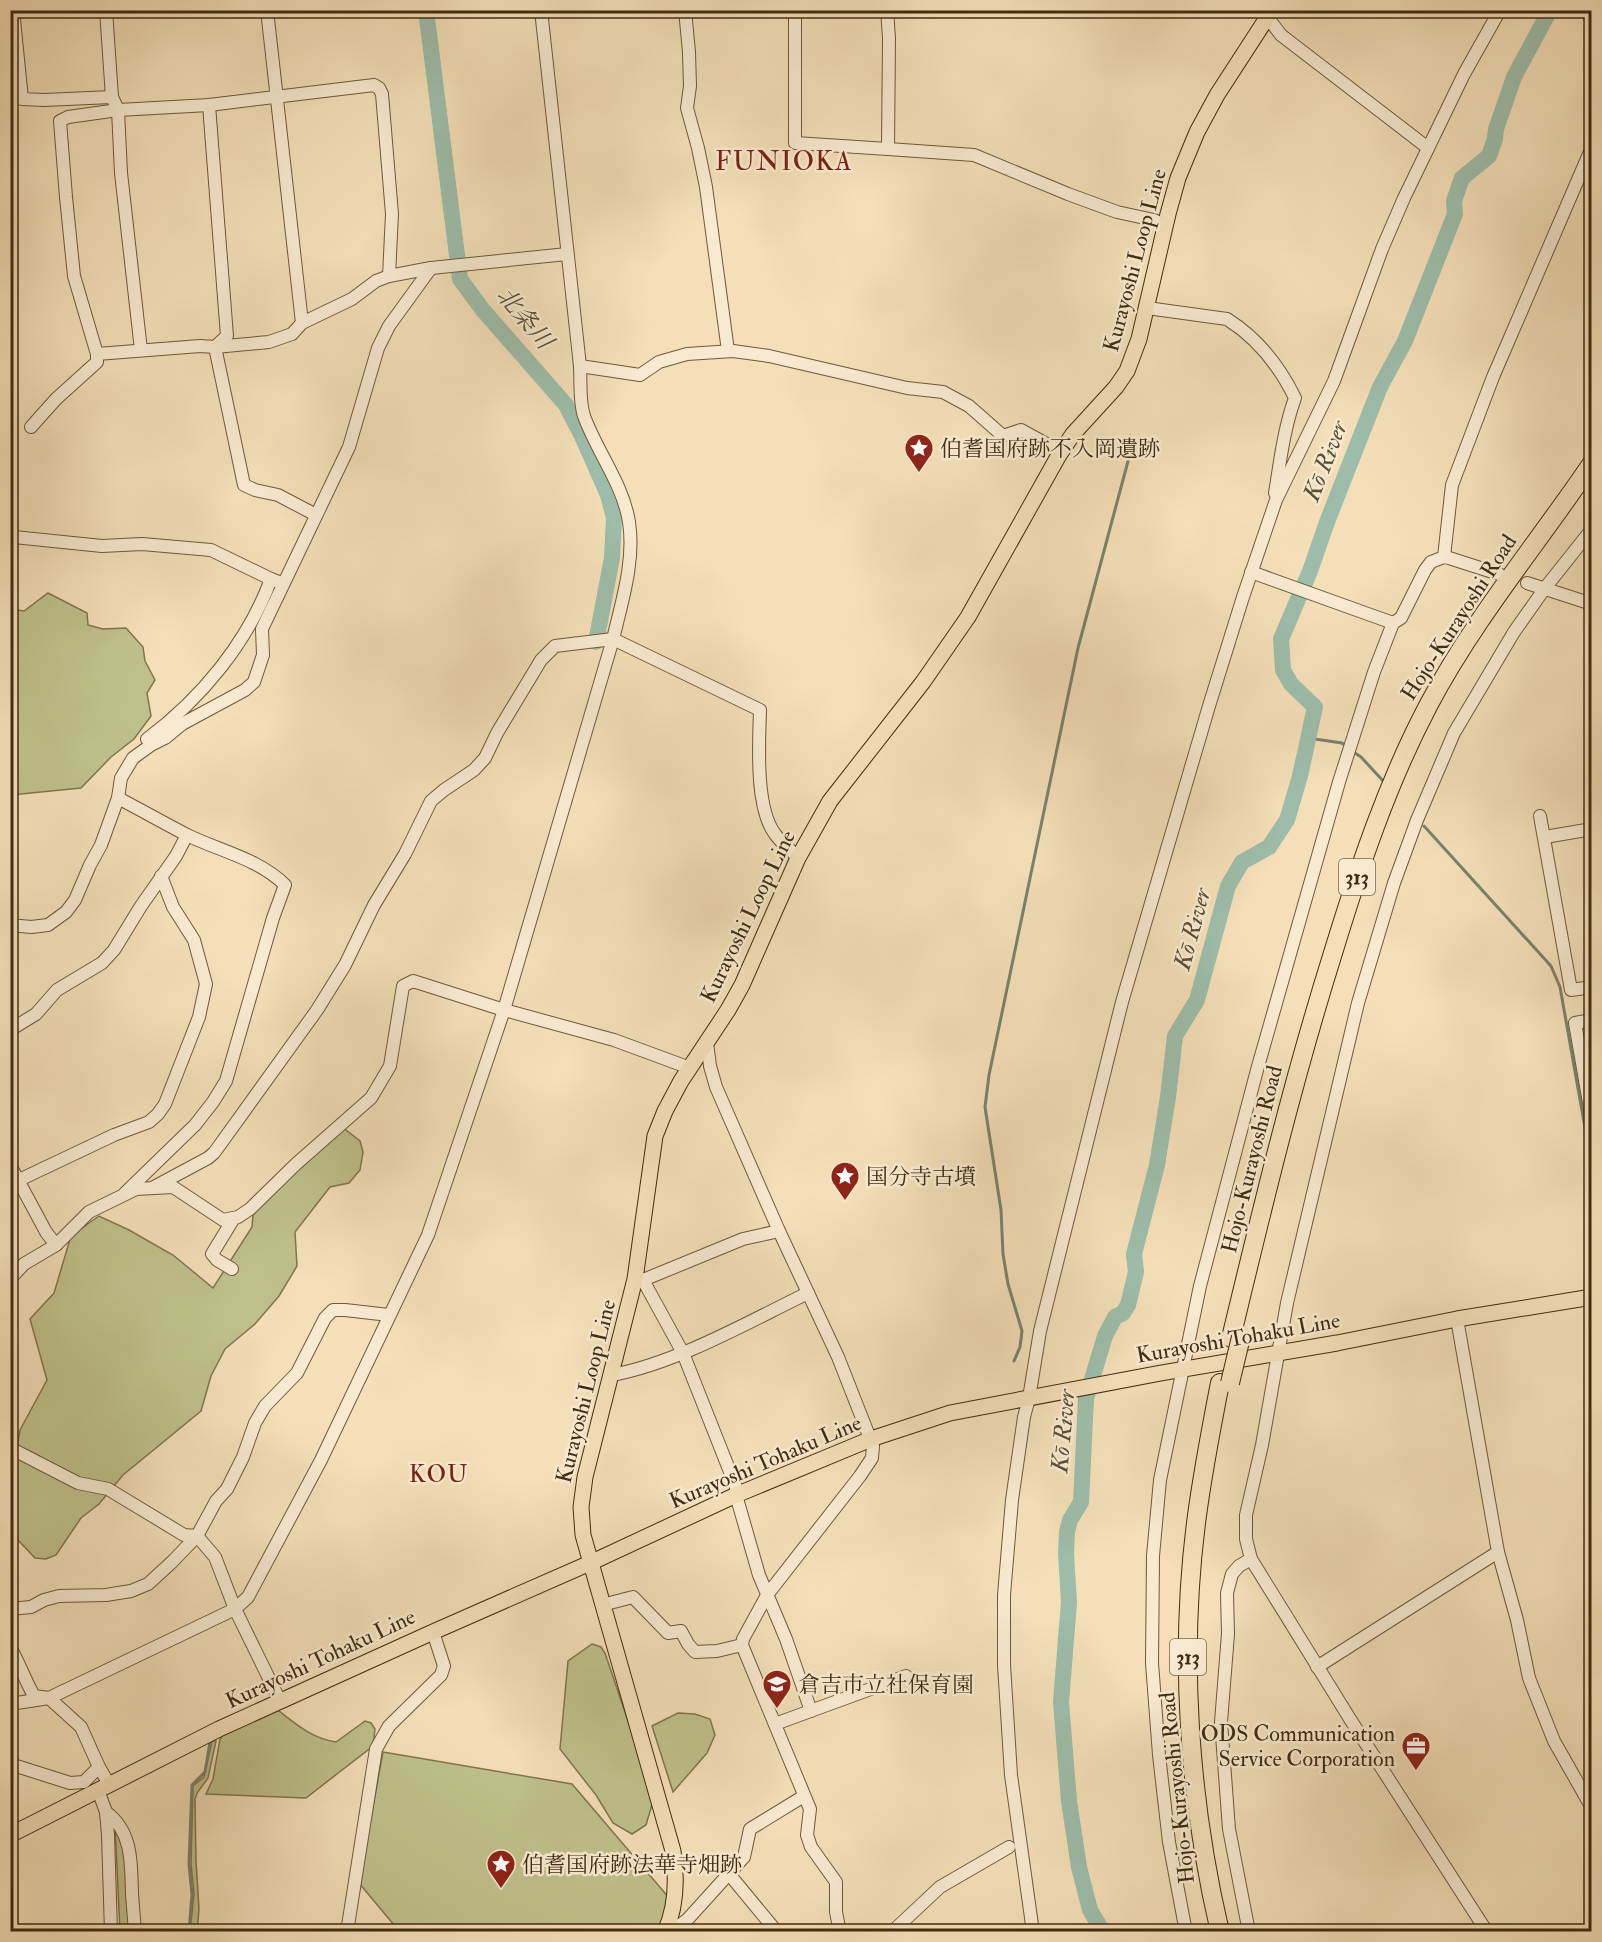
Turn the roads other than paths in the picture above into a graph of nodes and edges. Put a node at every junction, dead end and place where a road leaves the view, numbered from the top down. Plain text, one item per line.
1 (13, 10) edge
2 (106, 10) edge
3 (267, 10) edge
4 (542, 10) edge
5 (685, 10) edge
6 (795, 10) edge
7 (887, 10) edge
8 (1500, 10) edge
9 (1270, 14) edge
10 (276, 96) junction
11 (112, 97) junction
12 (209, 105) junction
13 (118, 110) junction
14 (1592, 147) edge
15 (1428, 148) junction
16 (888, 149) junction
17 (1165, 226) junction
18 (567, 254) junction
19 (431, 268) junction
20 (389, 276) junction
21 (1147, 308) junction
22 (302, 323) junction
23 (215, 347) junction
24 (141, 350) junction
25 (728, 351) junction
26 (97, 354) junction
27 (580, 366) junction
28 (31, 427) dead end
29 (1061, 452) junction
30 (1592, 463) edge
31 (1592, 482) edge
32 (1276, 500) junction
33 (316, 515) junction
34 (1592, 530) edge
35 (14, 537) dead end
36 (1444, 557) junction
37 (1251, 572) junction
38 (1499, 574) dead end
39 (277, 582) junction
40 (1527, 583) dead end
41 (1545, 588) junction
42 (1592, 604) edge
43 (1389, 622) junction
44 (613, 639) junction
45 (147, 739) dead end
46 (118, 798) junction
47 (1540, 816) dead end
48 (1592, 830) edge
49 (187, 835) junction
50 (1545, 837) junction
51 (798, 858) junction
52 (161, 876) junction
53 (10, 925) edge
54 (1592, 987) edge
55 (504, 1010) junction
56 (1592, 1020) edge
57 (10, 1030) edge
58 (707, 1043) junction
59 (690, 1068) junction
60 (1592, 1120) edge
61 (10, 1165) edge
62 (19, 1180) junction
63 (154, 1187) junction
64 (122, 1196) junction
65 (234, 1218) junction
66 (779, 1231) junction
67 (56, 1245) junction
68 (231, 1269) dead end
69 (10, 1279) edge
70 (639, 1279) junction
71 (808, 1293) junction
72 (1591, 1299) edge
73 (389, 1315) junction
74 (1457, 1319) junction
75 (1236, 1338) junction
76 (1279, 1352) junction
77 (682, 1353) junction
78 (1182, 1370) junction
79 (612, 1374) junction
80 (1225, 1383) junction
81 (1036, 1397) junction
82 (871, 1439) junction
83 (10, 1448) edge
84 (736, 1495) junction
85 (197, 1536) junction
86 (1498, 1552) junction
87 (1251, 1559) junction
88 (590, 1563) junction
89 (767, 1595) junction
90 (602, 1605) junction
91 (10, 1609) edge
92 (235, 1609) junction
93 (433, 1632) junction
94 (742, 1645) junction
95 (10, 1647) edge
96 (1317, 1667) junction
97 (906, 1677) dead end
98 (49, 1698) junction
99 (280, 1701) junction
100 (10, 1704) edge
101 (811, 1711) junction
102 (775, 1724) junction
103 (10, 1764) edge
104 (99, 1767) junction
105 (104, 1786) junction
106 (804, 1796) junction
107 (1592, 1808) edge
108 (106, 1812) junction
109 (10, 1835) edge
110 (1009, 1847) dead end
111 (729, 1874) junction
112 (666, 1930) edge
113 (111, 1932) edge
114 (135, 1932) edge
115 (347, 1932) edge
116 (777, 1932) edge
117 (840, 1932) edge
118 (892, 1932) edge
119 (1033, 1932) edge
120 (1186, 1932) edge
121 (1220, 1932) edge
122 (1229, 1932) edge
123 (1249, 1932) edge
124 (1487, 1932) edge

1 - 11 street
2 - 11 street
3 - 10 street
4 - 18 street
5 - 25 street
6 - 16 street
7 - 16 street
8 - 15 street
9 - 15 street
9 - 17 main road, Kurayoshi Loop Line
10 - 12 street
10 - 20 street
10 - 22 street
11 - 13 street
12 - 13 street
12 - 23 street
13 - 24 street
13 - 26 street
14 - 36 street
15 - 32 street
16 - 17 street
17 - 21 main road, Kurayoshi Loop Line
18 - 19 street
18 - 27 street
19 - 20 street
19 - 33 street
20 - 22 street
21 - 29 main road, Kurayoshi Loop Line
21 - 32 street
22 - 23 street
23 - 24 street
23 - 33 street
24 - 26 street
25 - 27 street
25 - 29 street
26 - 28 street
27 - 44 street
29 - 51 main road, Kurayoshi Loop Line
30 - 75 highway, Hojo-Kurayoshi Road / 313
31 - 75 highway, Hojo-Kurayoshi Road / 313
32 - 37 street
33 - 39 street
34 - 41 street
35 - 39 street
36 - 38 street
36 - 43 street
37 - 43 street
37 - 81 street
39 - 45 street
39 - 46 street
40 - 41 street
41 - 42 street
41 - 76 street
43 - 78 street
44 - 51 street
44 - 55 street
44 - 63 street
46 - 49 street
46 - 53 street
47 - 50 street
48 - 50 street
49 - 52 street
49 - 64 street
50 - 54 street
51 - 58 main road, Kurayoshi Loop Line
52 - 57 street
52 - 62 street
55 - 59 street
55 - 65 street
55 - 73 street
56 - 60 street
58 - 59 main road, Kurayoshi Loop Line
58 - 66 street
59 - 70 main road, Kurayoshi Loop Line
61 - 62 street
62 - 67 street
63 - 64 street
63 - 65 street
64 - 67 street
65 - 68 street
66 - 70 street
66 - 71 street
67 - 69 street
70 - 77 street
70 - 79 main road, Kurayoshi Loop Line
71 - 77 street
71 - 82 street
72 - 74 main road, Kurayoshi Tohaku Line
73 - 85 street
73 - 92 street
74 - 76 main road, Kurayoshi Tohaku Line
74 - 86 street
75 - 80 highway, Hojo-Kurayoshi Road / 313, bridge
76 - 78 main road, Kurayoshi Tohaku Line
76 - 87 street
77 - 79 street
77 - 84 street
78 - 81 main road, Kurayoshi Tohaku Line
78 - 120 street
79 - 88 main road, Kurayoshi Loop Line
80 - 121 highway, Hojo-Kurayoshi Road / 313
80 - 122 highway, Hojo-Kurayoshi Road / 313
81 - 82 main road, Kurayoshi Tohaku Line
81 - 119 street
82 - 84 main road, Kurayoshi Tohaku Line
82 - 89 street
83 - 85 street
84 - 88 main road, Kurayoshi Tohaku Line
84 - 89 street
85 - 91 street
85 - 92 street
86 - 96 street
86 - 107 street
87 - 96 street
87 - 123 street
88 - 90 main road, Kurayoshi Loop Line
88 - 93 main road, Kurayoshi Tohaku Line
89 - 94 street
89 - 101 street
90 - 94 street
90 - 112 main road, Kurayoshi Loop Line
92 - 98 street
92 - 99 street
93 - 99 main road, Kurayoshi Tohaku Line
93 - 115 street
94 - 102 street
95 - 98 street
96 - 124 street
97 - 101 street
98 - 100 street
98 - 104 street
99 - 105 main road, Kurayoshi Tohaku Line
101 - 102 street
102 - 106 street
103 - 104 street
104 - 105 street
105 - 108 street
105 - 109 main road, Kurayoshi Tohaku Line
106 - 111 street
106 - 117 street
108 - 113 street
108 - 114 street
110 - 118 street
111 - 112 street
111 - 116 street

